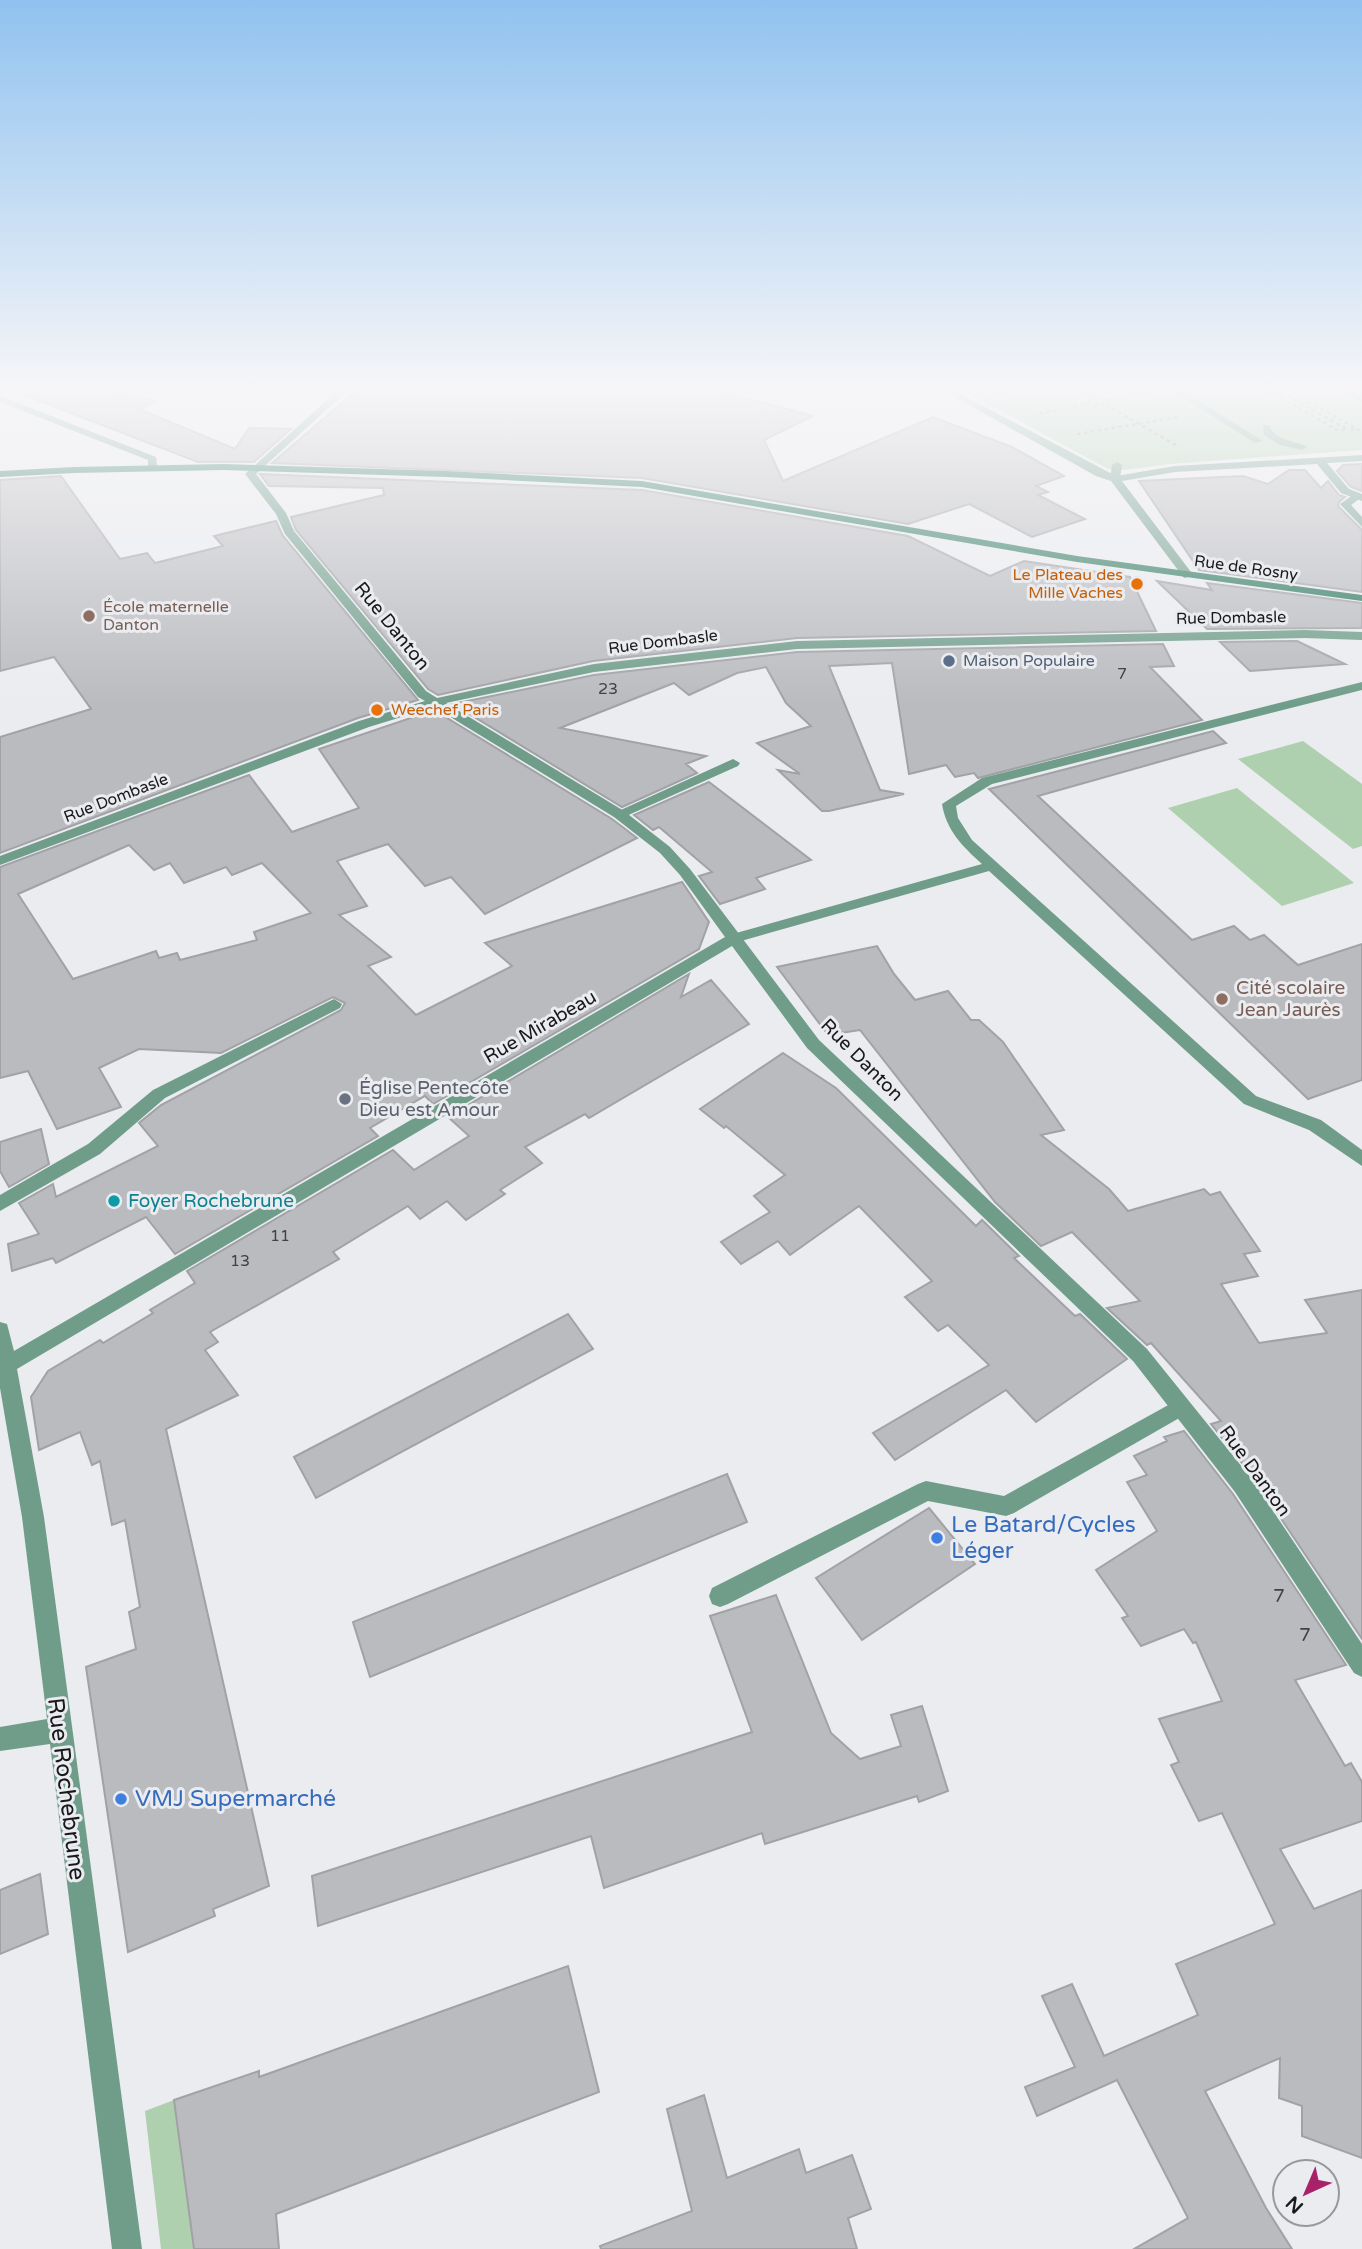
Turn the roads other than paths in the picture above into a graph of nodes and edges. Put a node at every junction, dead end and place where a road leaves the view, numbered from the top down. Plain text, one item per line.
1 (267, 496) edge
2 (716, 496) edge
3 (1132, 496) edge
4 (1359, 497) edge
5 (1362, 524) edge
6 (1188, 576) junction
7 (1362, 598) edge
8 (1362, 636) edge
9 (1362, 686) edge
10 (435, 702) junction
11 (733, 763) dead end
12 (619, 814) junction
13 (0, 861) edge
14 (992, 866) junction
15 (734, 938) junction
16 (334, 1004) dead end
17 (1362, 1159) edge
18 (0, 1205) edge
19 (0, 1330) edge
20 (5, 1366) junction
21 (1181, 1407) junction
22 (720, 1596) dead end
23 (1362, 1665) edge
24 (58, 1730) junction
25 (0, 1739) edge
26 (127, 2249) edge

1 - 10 street, Rue Danton
2 - 6 main road, Rue de Rosny
3 - 6 street
4 - 5 street
6 - 7 main road, Rue de Rosny
8 - 10 street, Rue Dombasle
9 - 14 street
10 - 12 street, Rue Danton
10 - 13 street, Rue Dombasle
11 - 12 street
12 - 15 street, Rue Danton
14 - 15 street, Rue Mirabeau
14 - 17 street
15 - 20 street, Rue Mirabeau
15 - 21 street, Rue Danton
16 - 18 street
19 - 20 street, Rue Rochebrune
20 - 24 street, Rue Rochebrune
21 - 22 street
21 - 23 street, Rue Danton
24 - 25 street
24 - 26 street, Rue Rochebrune

